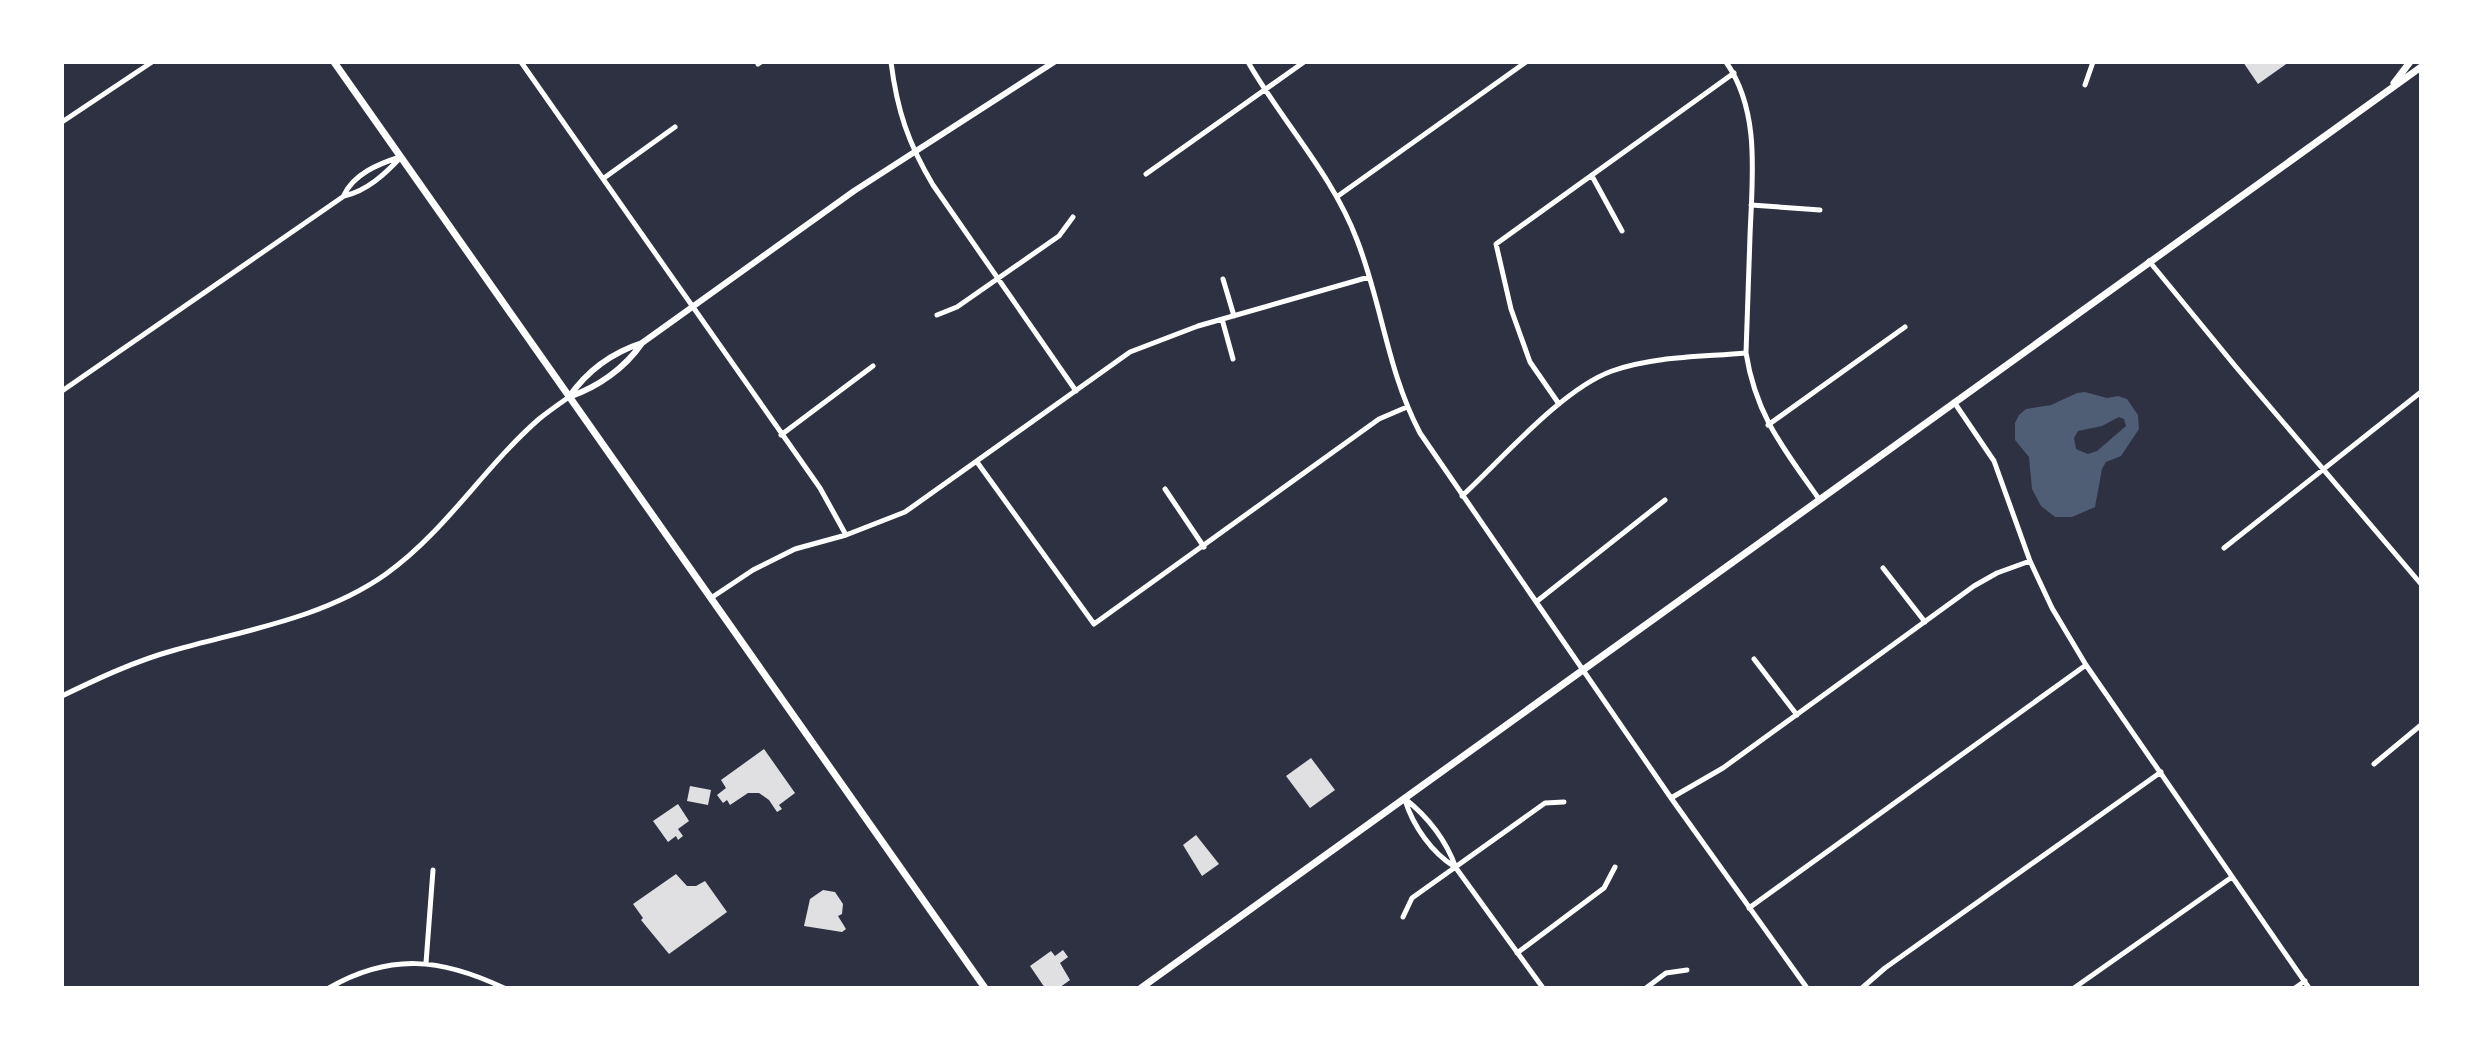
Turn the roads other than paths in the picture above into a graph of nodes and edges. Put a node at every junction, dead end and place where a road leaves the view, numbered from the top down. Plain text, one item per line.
1 (152, 62) edge
2 (334, 62) edge
3 (521, 62) edge
4 (891, 62) edge
5 (1054, 62) edge
6 (1248, 62) edge
7 (1304, 62) edge
8 (1526, 62) edge
9 (1726, 62) edge
10 (2093, 62) edge
11 (2410, 62) edge
12 (2421, 67) edge
13 (1734, 73) junction
14 (2085, 85) dead end
15 (1264, 91) junction
16 (2387, 91) junction
17 (62, 122) edge
18 (675, 127) dead end
19 (913, 153) junction
20 (401, 157) junction
21 (1146, 174) dead end
22 (1592, 176) junction
23 (604, 178) junction
24 (344, 196) junction
25 (1338, 196) junction
26 (1751, 205) junction
27 (1820, 210) dead end
28 (1073, 217) dead end
29 (1622, 231) dead end
30 (2149, 261) junction
31 (1369, 277) junction
32 (998, 278) junction
33 (1223, 279) dead end
34 (693, 307) junction
35 (937, 315) dead end
36 (1234, 316) junction
37 (1222, 319) junction
38 (1905, 327) dead end
39 (642, 343) junction
40 (1746, 353) junction
41 (1233, 359) dead end
42 (873, 366) dead end
43 (62, 391) edge
44 (1076, 391) junction
45 (2421, 392) edge
46 (569, 397) junction
47 (1954, 402) junction
48 (1559, 404) junction
49 (1407, 407) junction
50 (1768, 425) junction
51 (781, 435) junction
52 (977, 462) junction
53 (2325, 469) junction
54 (1165, 489) dead end
55 (1462, 496) junction
56 (1819, 499) junction
57 (1665, 500) dead end
58 (846, 535) junction
59 (1204, 547) junction
60 (2224, 548) dead end
61 (2030, 561) junction
62 (1883, 568) dead end
63 (2421, 584) edge
64 (711, 598) junction
65 (1536, 602) junction
66 (1925, 622) junction
67 (1754, 659) dead end
68 (2086, 665) junction
69 (1583, 669) junction
70 (62, 696) edge
71 (1797, 715) junction
72 (2421, 725) edge
73 (2374, 764) dead end
74 (2161, 772) junction
75 (1404, 798) junction
76 (1671, 798) junction
77 (1564, 802) dead end
78 (1615, 867) dead end
79 (1456, 868) junction
80 (433, 870) dead end
81 (2232, 877) junction
82 (1749, 908) junction
83 (1403, 917) dead end
84 (1517, 953) junction
85 (426, 963) junction
86 (1687, 970) dead end
87 (2305, 981) junction
88 (1539, 987) edge
89 (329, 988) edge
90 (504, 988) edge
91 (985, 988) edge
92 (1141, 988) edge
93 (1646, 988) edge
94 (1807, 988) edge
95 (1862, 988) edge
96 (2074, 988) edge
97 (2295, 988) edge
98 (2309, 988) edge

1 - 17 street
2 - 20 main road
3 - 23 street
4 - 19 street
5 - 19 street
6 - 15 street
7 - 15 street
8 - 25 street
9 - 13 street
10 - 14 street
11 - 16 main road
12 - 16 main road
13 - 22 street
13 - 26 street
15 - 21 street
15 - 25 street
16 - 30 main road
18 - 23 street
19 - 32 street
19 - 34 street
20 - 24 street
20 - 24 street
20 - 46 main road
22 - 29 street
22 - 48 street
23 - 34 street
24 - 43 street
25 - 31 street
26 - 27 street
26 - 40 street
28 - 32 street
30 - 47 main road
30 - 53 street
31 - 36 street
31 - 49 street
32 - 35 street
32 - 44 street
33 - 36 street
34 - 39 street
34 - 51 street
36 - 37 street
37 - 41 street
37 - 44 street
38 - 50 street
39 - 46 street
39 - 46 street
40 - 48 street
40 - 50 street
42 - 51 street
44 - 52 street
45 - 53 street
46 - 64 main road
46 - 70 street
47 - 56 main road
47 - 61 street
48 - 55 street
49 - 55 street
49 - 59 street
50 - 56 street
51 - 58 street
52 - 58 street
52 - 59 street
53 - 60 street
53 - 63 street
54 - 59 street
55 - 65 street
56 - 69 main road
57 - 65 street
58 - 64 street
61 - 66 street
61 - 68 street
62 - 66 street
64 - 91 main road
65 - 69 street
66 - 71 street
67 - 71 street
68 - 74 street
68 - 82 street
69 - 75 main road
69 - 76 street
71 - 76 street
72 - 73 street
74 - 81 street
74 - 95 street
75 - 79 street
75 - 79 street
75 - 92 main road
76 - 82 street
77 - 79 street
78 - 84 street
79 - 83 street
79 - 84 street
80 - 85 street
81 - 87 street
81 - 96 street
82 - 94 street
84 - 88 street
85 - 89 street
85 - 90 street
86 - 93 street
87 - 97 street
87 - 98 street

